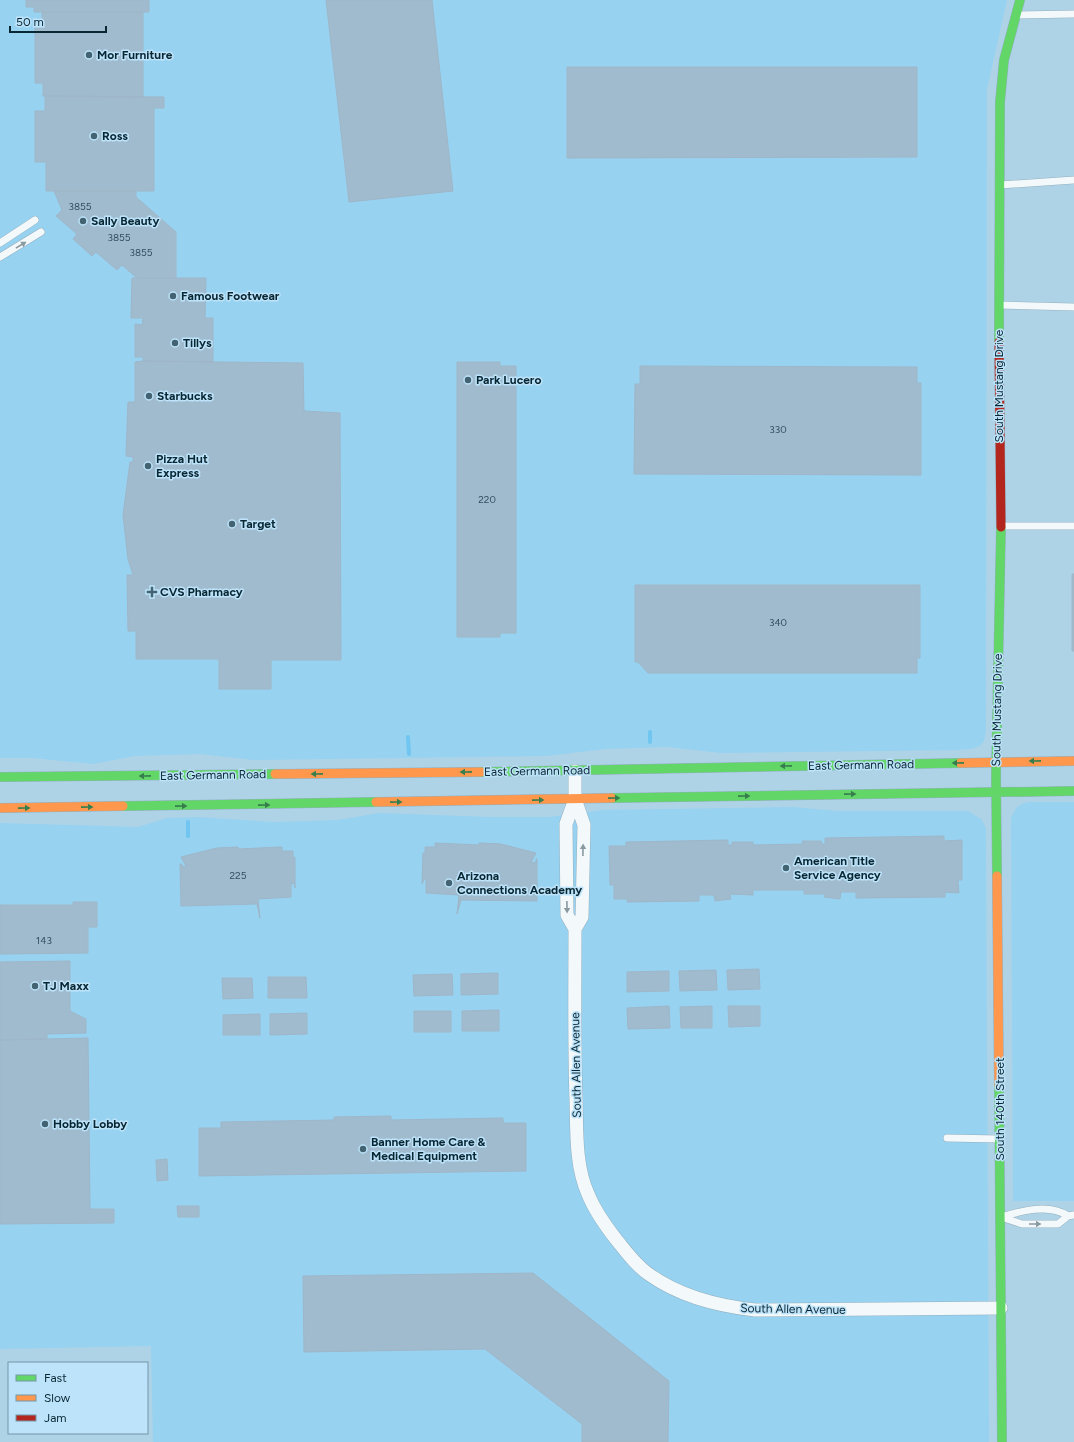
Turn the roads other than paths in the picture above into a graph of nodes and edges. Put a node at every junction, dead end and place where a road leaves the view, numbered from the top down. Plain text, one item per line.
1 (1020, 0) edge
2 (1074, 14) edge
3 (1017, 15) junction
4 (1074, 180) edge
5 (1000, 185) junction
6 (35, 220) dead end
7 (42, 232) dead end
8 (0, 243) edge
9 (0, 257) edge
10 (999, 305) junction
11 (1074, 307) edge
12 (1001, 526) junction
13 (1074, 526) edge
14 (1074, 761) edge
15 (996, 762) junction
16 (575, 771) junction
17 (996, 775) joint
18 (0, 778) edge
19 (1074, 791) edge
20 (996, 792) junction
21 (575, 799) junction
22 (0, 808) edge
23 (947, 1138) dead end
24 (1000, 1139) junction
25 (1071, 1216) edge
26 (1001, 1217) junction
27 (1001, 1308) junction
28 (1002, 1442) edge

1 - 3 main road, South Mustang Drive
2 - 3 lane
3 - 5 main road, South Mustang Drive
4 - 5 lane
5 - 10 main road, South Mustang Drive
6 - 8 lane
9 -> 7 lane
10 - 11 lane
10 - 12 main road, South Mustang Drive
12 - 13 lane
12 - 15 main road, South Mustang Drive
14 -> 15 main road, East Germann Road
15 -> 16 main road, East Germann Road
15 - 17 main road, South Mustang Drive
16 -> 18 main road, East Germann Road
16 - 21 street, South Allen Avenue
17 - 20 main road, South 140th Street
19 - 20 main road
21 -> 20 main road
20 - 24 main road, South 140th Street
22 -> 21 main road
21 - 27 street, South Allen Avenue
23 - 24 lane
24 - 26 main road, South 140th Street
25 - 26 lane
26 -> 25 lane
26 - 27 main road, South 140th Street
27 - 28 main road, South 140th Street

